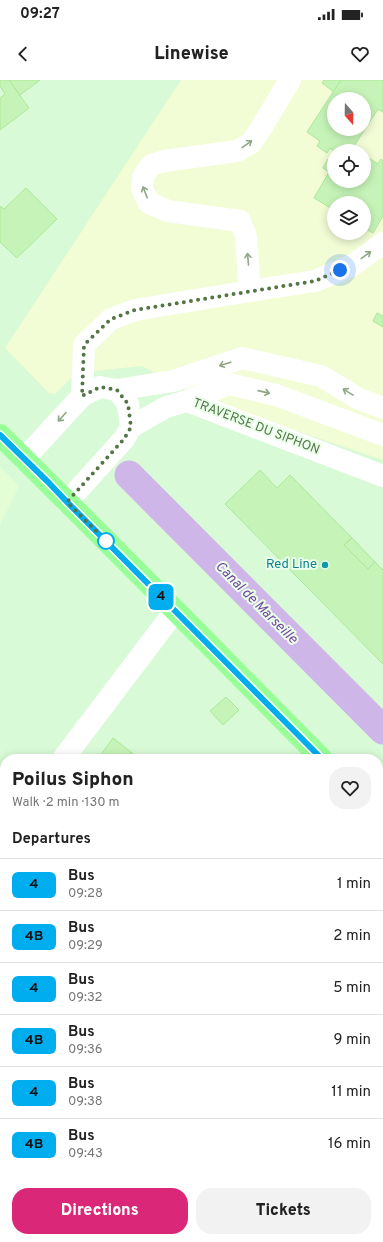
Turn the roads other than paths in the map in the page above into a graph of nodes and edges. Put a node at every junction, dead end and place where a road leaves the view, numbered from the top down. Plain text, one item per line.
1 (290, 80) edge
2 (383, 243) edge
3 (250, 292) junction
4 (117, 390) junction
5 (82, 396) junction
6 (187, 400) junction
7 (383, 408) edge
8 (131, 427) junction
9 (0, 435) edge
10 (383, 435) edge
11 (24, 459) junction
12 (383, 476) edge
13 (67, 502) junction
14 (175, 611) junction
15 (67, 754) edge
16 (317, 754) edge

3 -> 1 street
3 -> 2 street
3 - 5 street
4 - 5 street
7 -> 4 street
4 - 8 street
5 -> 11 street
6 - 8 street, TRAVERSE DU SIPHON
6 -> 10 street
6 - 12 street, TRAVERSE DU SIPHON
8 - 13 street, TRAVERSE DU SIPHON
9 - 11 main road
11 - 13 main road
13 - 14 main road
14 - 15 street
14 - 16 main road

